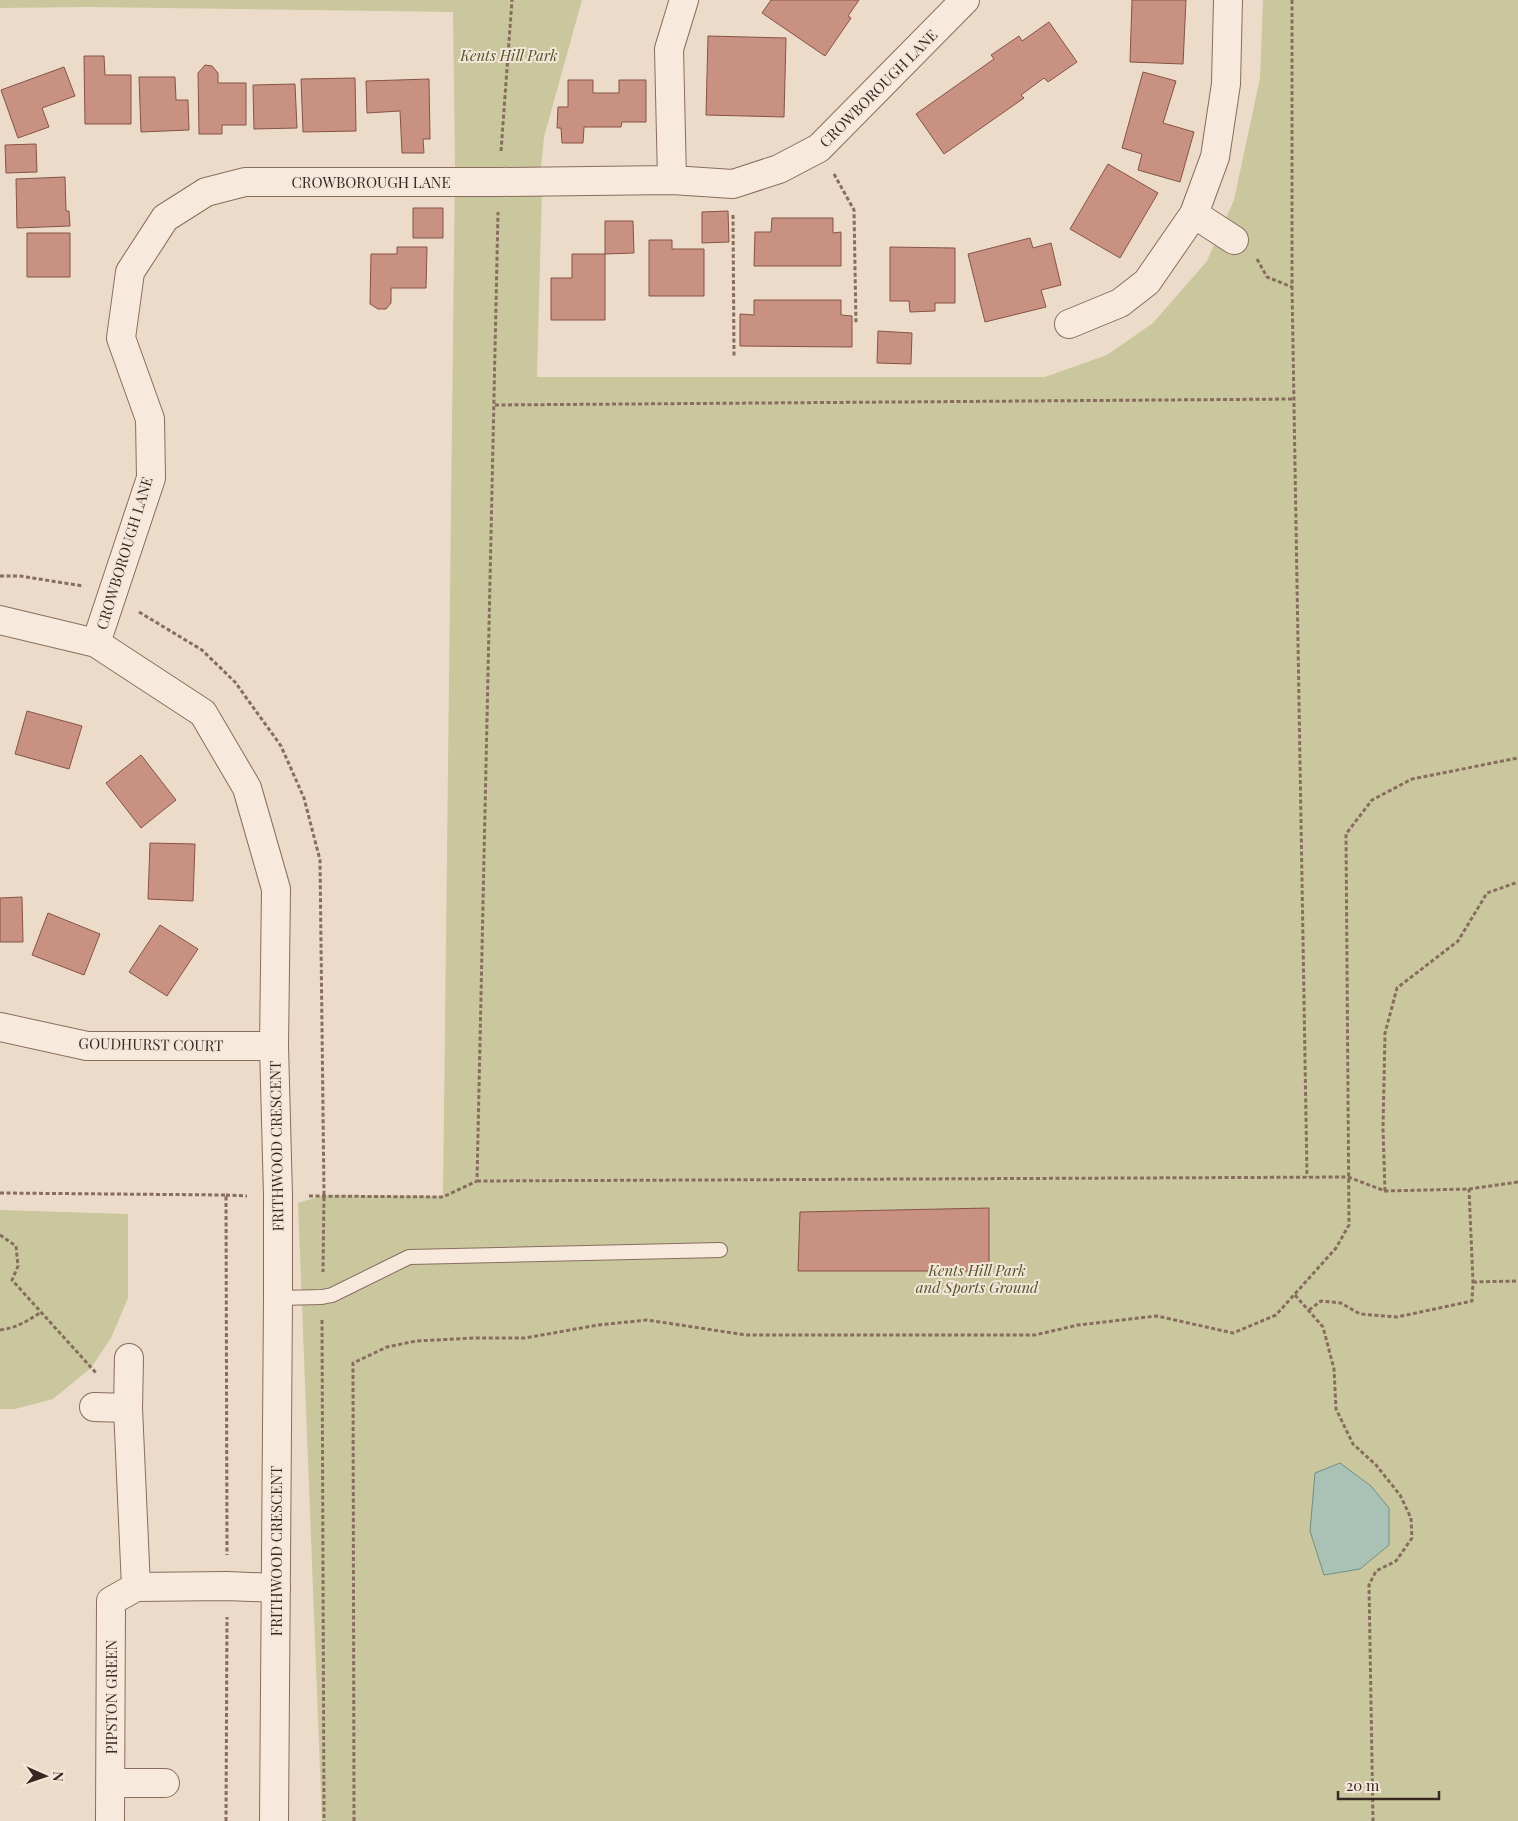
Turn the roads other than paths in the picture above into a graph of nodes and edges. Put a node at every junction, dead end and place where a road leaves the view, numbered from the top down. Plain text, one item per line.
1 (684, 0) edge
2 (965, 0) edge
3 (1228, 0) edge
4 (672, 180) junction
5 (1194, 214) junction
6 (1234, 240) road end
7 (1069, 324) dead end
8 (0, 620) edge
9 (96, 642) junction
10 (0, 1027) edge
11 (274, 1046) junction
12 (720, 1250) dead end
13 (278, 1298) junction
14 (129, 1358) dead end
15 (94, 1407) dead end
16 (128, 1408) junction
17 (136, 1587) junction
18 (276, 1588) junction
19 (111, 1783) junction
20 (166, 1783) dead end
21 (110, 1821) edge
22 (274, 1821) edge

1 - 4 street
2 - 4 street, CROWBOROUGH LANE
3 - 5 street
4 - 9 street, CROWBOROUGH LANE
5 - 6 street
5 - 7 street
8 - 9 street, FRITHWOOD CRESCENT
9 - 11 street, FRITHWOOD CRESCENT
10 - 11 street, GOUDHURST COURT
11 - 13 street, FRITHWOOD CRESCENT
12 - 13 lane
13 - 18 street, FRITHWOOD CRESCENT
14 - 16 street
15 - 16 street
16 - 17 street
17 - 18 street, PIPSTON GREEN
17 - 19 street, PIPSTON GREEN
18 - 22 street, FRITHWOOD CRESCENT
19 - 20 street
19 - 21 street, PIPSTON GREEN

